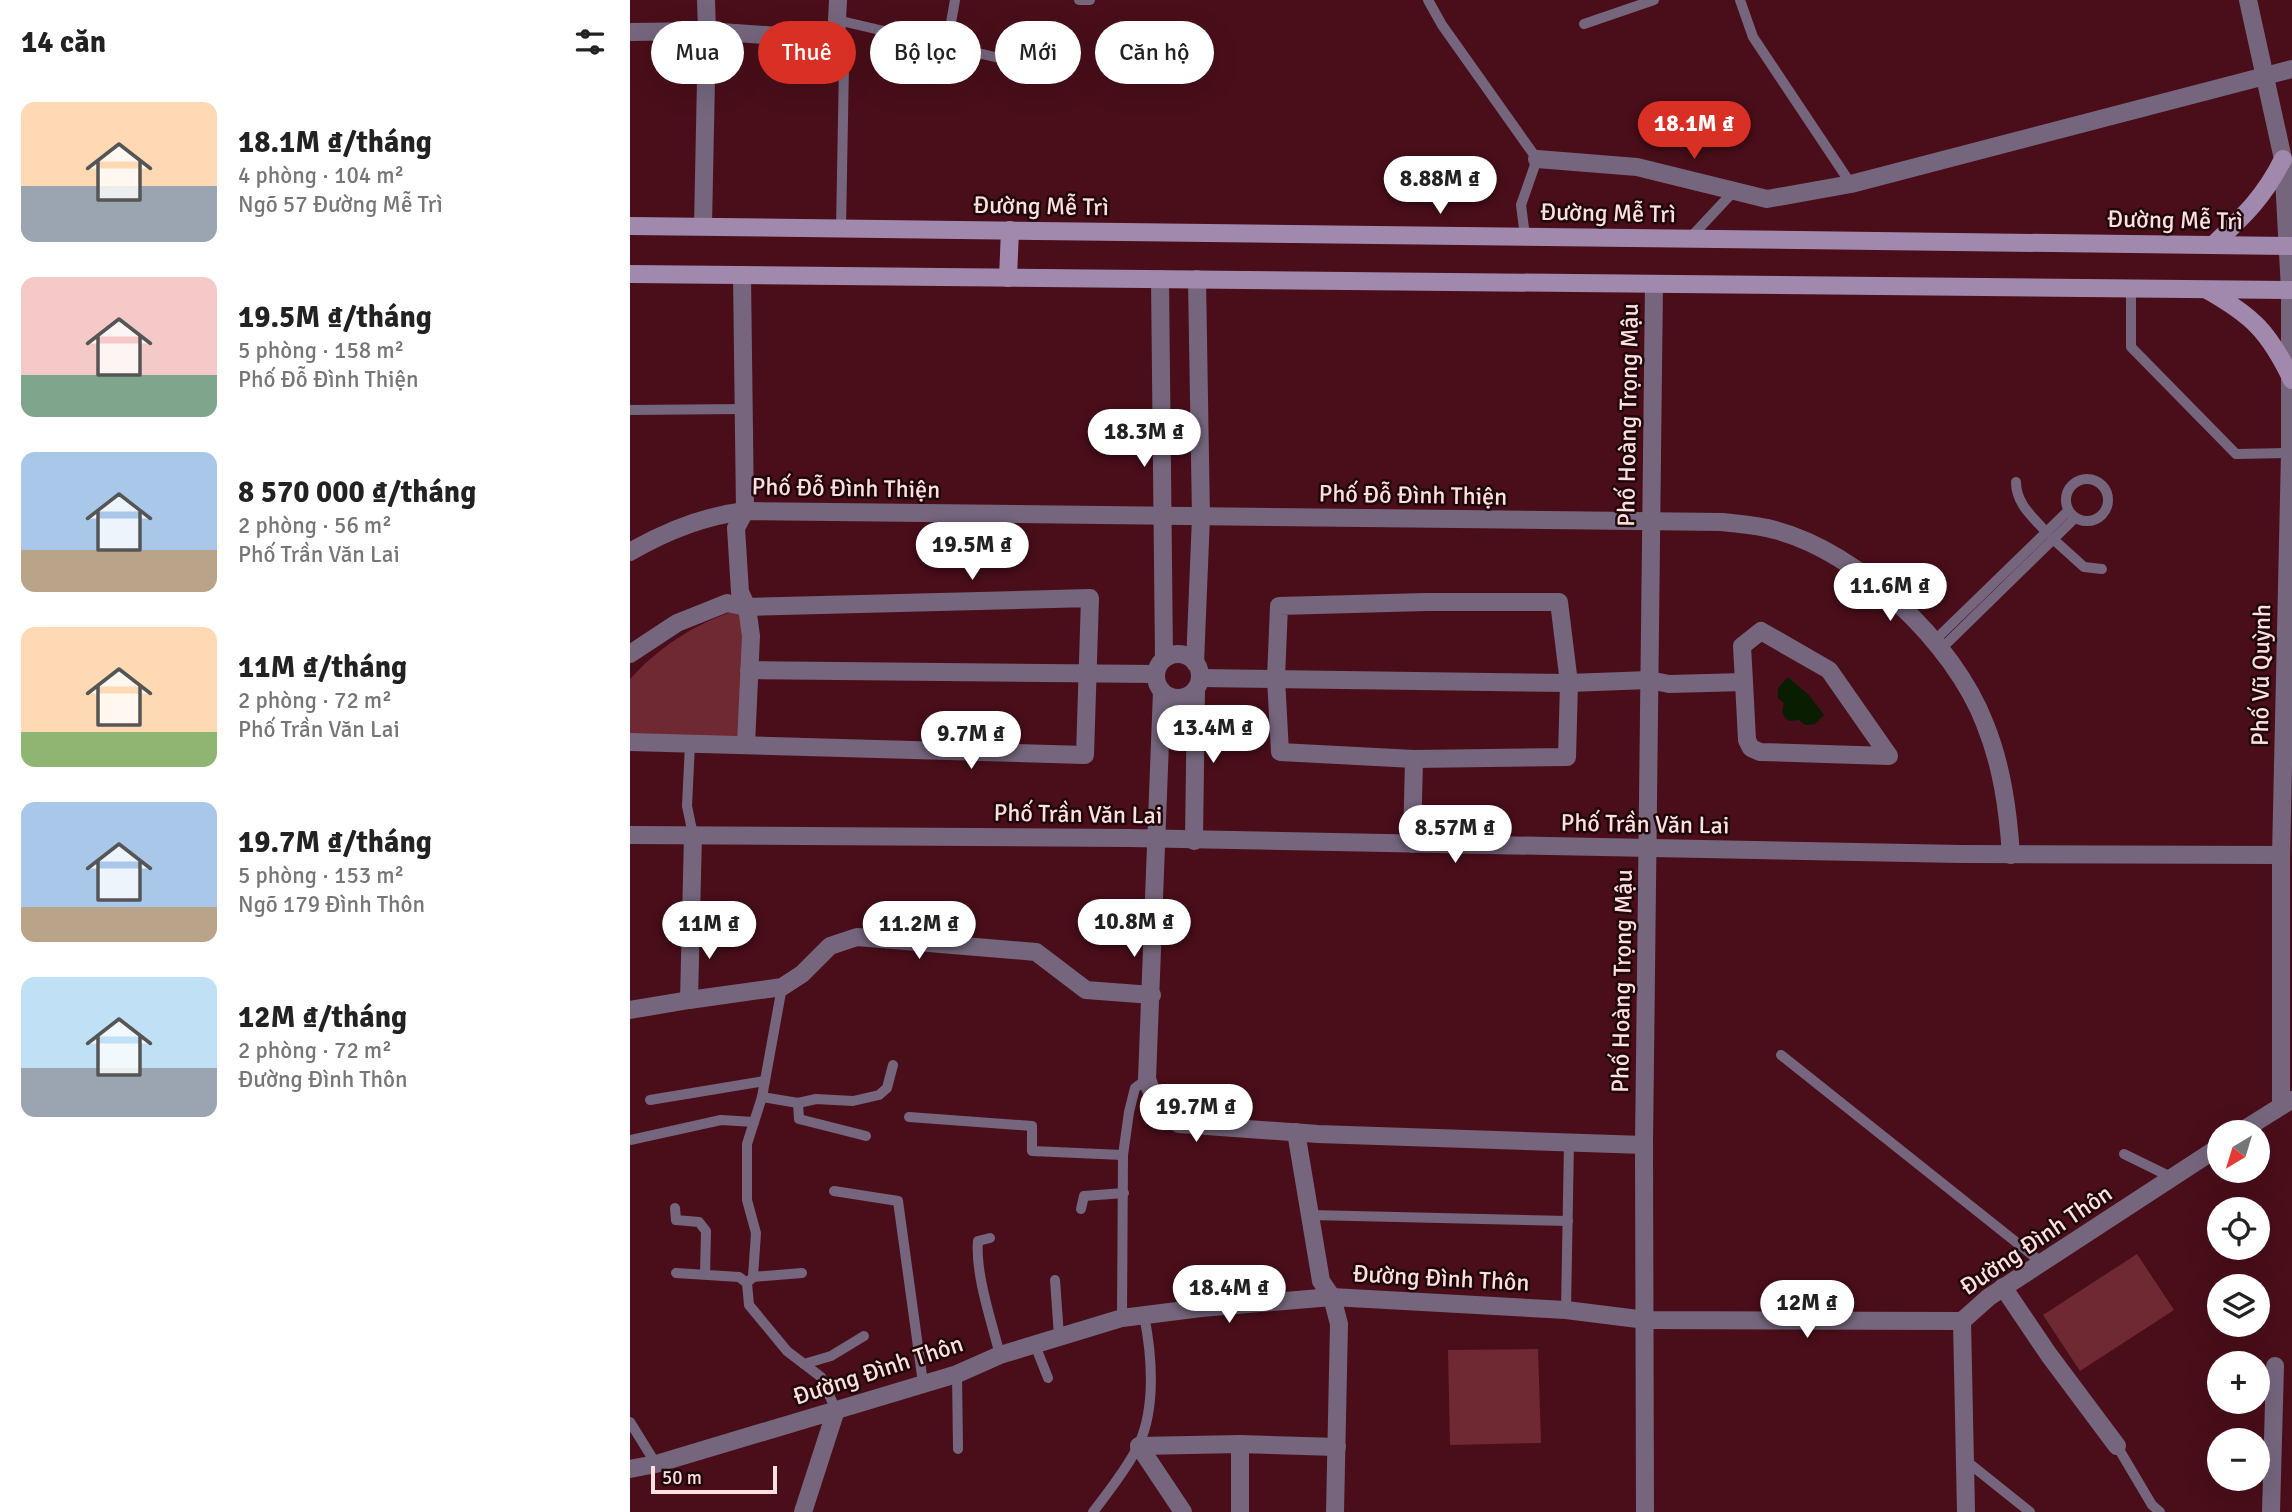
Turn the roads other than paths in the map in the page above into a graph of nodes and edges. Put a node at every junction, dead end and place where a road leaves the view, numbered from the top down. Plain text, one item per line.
1 (706, 0) edge
2 (838, 0) edge
3 (955, 0) edge
4 (1079, 0) edge
5 (1090, 0) edge
6 (1428, 0) edge
7 (1654, 0) edge
8 (1740, 0) edge
9 (2248, 0) edge
10 (837, 20) joint
11 (707, 21) edge
12 (951, 21) edge
13 (1584, 24) dead end
14 (870, 28) edge
15 (630, 32) edge
16 (651, 32) edge
17 (2292, 69) edge
18 (2265, 76) junction
19 (706, 84) edge
20 (844, 84) edge
21 (1537, 159) junction
22 (2283, 159) junction
23 (1852, 184) junction
24 (1734, 191) junction
25 (703, 225) junction
26 (630, 226) edge
27 (841, 228) junction
28 (1010, 230) junction
29 (1525, 236) junction
30 (1690, 238) junction
31 (2214, 244) junction
32 (2290, 246) edge
33 (630, 274) edge
34 (742, 275) junction
35 (1008, 278) junction
36 (1160, 279) junction
37 (1197, 279) junction
38 (1654, 284) junction
39 (2204, 288) junction
40 (2132, 289) junction
41 (2291, 290) edge
42 (2292, 380) edge
43 (743, 409) junction
44 (630, 410) edge
45 (2290, 453) edge
46 (2016, 482) dead end
47 (745, 511) junction
48 (2072, 514) junction
49 (1164, 517) junction
50 (1201, 517) junction
51 (1651, 522) junction
52 (2050, 535) junction
53 (630, 552) edge
54 (2102, 569) dead end
55 (747, 607) junction
56 (1937, 645) junction
57 (630, 654) edge
58 (749, 670) junction
59 (1088, 673) junction
60 (1160, 674) junction
61 (1197, 677) junction
62 (1276, 678) junction
63 (1649, 680) junction
64 (1744, 682) junction
65 (1569, 683) junction
66 (630, 742) edge
67 (690, 744) junction
68 (746, 745) junction
69 (1414, 759) junction
70 (630, 835) edge
71 (693, 835) junction
72 (1157, 840) junction
73 (1194, 841) junction
74 (1412, 844) junction
75 (1648, 849) junction
76 (2011, 855) junction
77 (2281, 855) junction
78 (782, 986) junction
79 (1152, 995) junction
80 (689, 1000) junction
81 (630, 1010) edge
82 (1781, 1055) dead end
83 (893, 1065) dead end
84 (1147, 1079) junction
85 (765, 1081) junction
86 (762, 1097) junction
87 (650, 1100) dead end
88 (2287, 1102) edge
89 (798, 1103) junction
90 (909, 1117) dead end
91 (2259, 1120) edge
92 (754, 1122) junction
93 (1296, 1132) junction
94 (866, 1136) dead end
95 (630, 1140) edge
96 (1569, 1142) junction
97 (1644, 1144) junction
98 (2124, 1154) dead end
99 (1124, 1155) junction
100 (2207, 1155) edge
101 (2174, 1178) junction
102 (834, 1191) dead end
103 (1124, 1193) junction
104 (675, 1209) dead end
105 (1081, 1209) dead end
106 (1310, 1215) junction
107 (1568, 1221) junction
108 (990, 1238) dead end
109 (2041, 1262) junction
110 (676, 1273) dead end
111 (802, 1273) dead end
112 (705, 1274) junction
113 (750, 1280) junction
114 (1055, 1280) dead end
115 (2003, 1287) junction
116 (1332, 1297) junction
117 (1566, 1310) junction
118 (1144, 1315) junction
119 (1122, 1318) junction
120 (1646, 1320) junction
121 (1962, 1321) junction
122 (863, 1336) dead end
123 (1059, 1336) junction
124 (1035, 1345) junction
125 (1000, 1356) junction
126 (804, 1364) junction
127 (2275, 1366) dead end
128 (957, 1374) junction
129 (1048, 1378) dead end
130 (922, 1383) junction
131 (836, 1410) junction
132 (630, 1422) edge
133 (1240, 1444) junction
134 (1139, 1446) junction
135 (1337, 1447) junction
136 (2118, 1447) joint
137 (958, 1449) dead end
138 (1965, 1460) junction
139 (656, 1464) junction
140 (630, 1469) edge
141 (803, 1512) edge
142 (1094, 1512) edge
143 (1183, 1512) edge
144 (1240, 1512) edge
145 (1335, 1512) edge
146 (1645, 1512) edge
147 (1966, 1512) edge
148 (2030, 1512) edge
149 (2160, 1512) edge
150 (2271, 1512) edge

1 - 11 street
2 - 10 street
3 - 12 lane
4 - 5 lane
6 - 21 lane
7 - 13 lane
8 - 23 lane
9 - 18 street, Phố Vũ Quỳnh
10 - 14 lane
15 - 16 street
17 - 18 street
18 - 22 street, Phố Vũ Quỳnh
18 - 23 street
19 - 25 street
20 - 27 lane
21 - 24 street
21 - 29 lane
22 - 31 main road
22 - 32 street, Phố Vũ Quỳnh
23 - 24 street
24 - 30 lane
25 - 26 main road, Đường Mễ Trì
25 - 27 main road, Đường Mễ Trì
27 - 28 main road, Đường Mễ Trì
28 - 29 main road, Đường Mễ Trì
28 - 35 main road
29 - 30 main road, Đường Mễ Trì
30 - 31 main road, Đường Mễ Trì
31 - 32 main road, Đường Mễ Trì
32 - 41 street, Phố Vũ Quỳnh
33 - 34 main road
34 - 35 main road
34 - 43 street
35 - 36 main road
36 - 37 main road
36 - 49 street
37 - 38 main road
37 - 50 street
38 - 40 main road
38 - 51 street, Phố Hoàng Trọng Mậu
39 - 40 main road
39 - 41 main road
39 - 42 main road
40 - 45 lane
41 - 42 street, Phố Vũ Quỳnh
42 - 45 street, Phố Vũ Quỳnh
43 - 44 lane
43 - 47 street
45 - 77 street, Phố Vũ Quỳnh
46 - 52 lane
47 - 49 street, Phố Đỗ Đình Thiện
47 - 53 street, Phố Đỗ Đình Thiện
47 - 55 street
48 - 48 lane
48 - 52 lane
49 - 50 street, Phố Đỗ Đình Thiện
49 - 60 street
50 - 51 street, Phố Đỗ Đình Thiện
50 - 61 street
51 - 56 street, Phố Đỗ Đình Thiện
51 - 63 street, Phố Hoàng Trọng Mậu
52 - 54 lane
52 - 56 lane
55 - 57 street
55 - 58 street
55 - 59 street
56 - 76 street, Phố Đỗ Đình Thiện
58 - 59 street
58 - 68 street
59 - 60 street
59 - 68 street
60 - 61 street
60 - 61 street
60 - 72 street
61 - 62 street
61 - 73 street
62 - 65 street
62 - 65 street
62 - 69 street
63 - 64 street
63 - 65 street
63 - 75 street, Phố Hoàng Trọng Mậu
64 - 64 street
65 - 69 street
66 - 67 street
67 - 68 street
67 - 71 lane
69 - 74 street
70 - 71 street, Phố Trần Văn Lai
71 - 72 street, Phố Trần Văn Lai
71 - 80 street
72 - 73 street, Phố Trần Văn Lai
72 - 79 street
73 - 74 street, Phố Trần Văn Lai
74 - 75 street, Phố Trần Văn Lai
75 - 76 street, Phố Trần Văn Lai
75 - 97 street, Phố Hoàng Trọng Mậu
76 - 77 street, Phố Trần Văn Lai
77 - 88 street, Phố Vũ Quỳnh
78 - 79 street
78 - 80 street
78 - 85 lane
79 - 84 street
80 - 81 street
82 - 109 lane
83 - 89 lane
84 - 93 street
84 - 99 lane
85 - 86 lane
85 - 87 lane
86 - 89 lane
86 - 92 lane
88 - 91 street
89 - 94 lane
90 - 99 lane
92 - 95 lane
92 - 113 lane
93 - 96 street
93 - 106 street
96 - 97 street
96 - 107 lane
97 - 120 street, Phố Hoàng Trọng Mậu
98 - 101 lane
99 - 103 lane
100 - 101 street, Đường Đình Thôn
101 - 109 street, Đường Đình Thôn
102 - 130 lane
103 - 105 lane
103 - 119 lane
104 - 112 lane
106 - 107 lane
106 - 116 street
107 - 117 lane
108 - 125 lane
109 - 115 street, Đường Đình Thôn
110 - 112 lane
111 - 113 lane
112 - 113 lane
113 - 126 lane
114 - 123 lane
115 - 121 street, Đường Đình Thôn
115 - 136 street
116 - 117 street, Đường Đình Thôn
116 - 118 street, Đường Đình Thôn
116 - 135 street
117 - 120 street, Đường Đình Thôn
118 - 119 street, Đường Đình Thôn
118 - 134 lane
119 - 123 street, Đường Đình Thôn
120 - 121 street, Đường Đình Thôn
120 - 146 street, Phố Hoàng Trọng Mậu
121 - 138 street
122 - 126 lane
123 - 124 street, Đường Đình Thôn
124 - 125 street, Đường Đình Thôn
124 - 129 lane
125 - 128 street, Đường Đình Thôn
126 - 131 lane
127 - 150 street
128 - 130 street, Đường Đình Thôn
128 - 137 lane
130 - 131 street, Đường Đình Thôn
131 - 139 street, Đường Đình Thôn
131 - 141 street
132 - 139 lane
133 - 134 street
133 - 135 street
133 - 144 street
134 - 142 lane
134 - 143 street
135 - 145 street
136 - 149 lane
138 - 147 street
138 - 148 lane
139 - 140 street, Đường Đình Thôn

